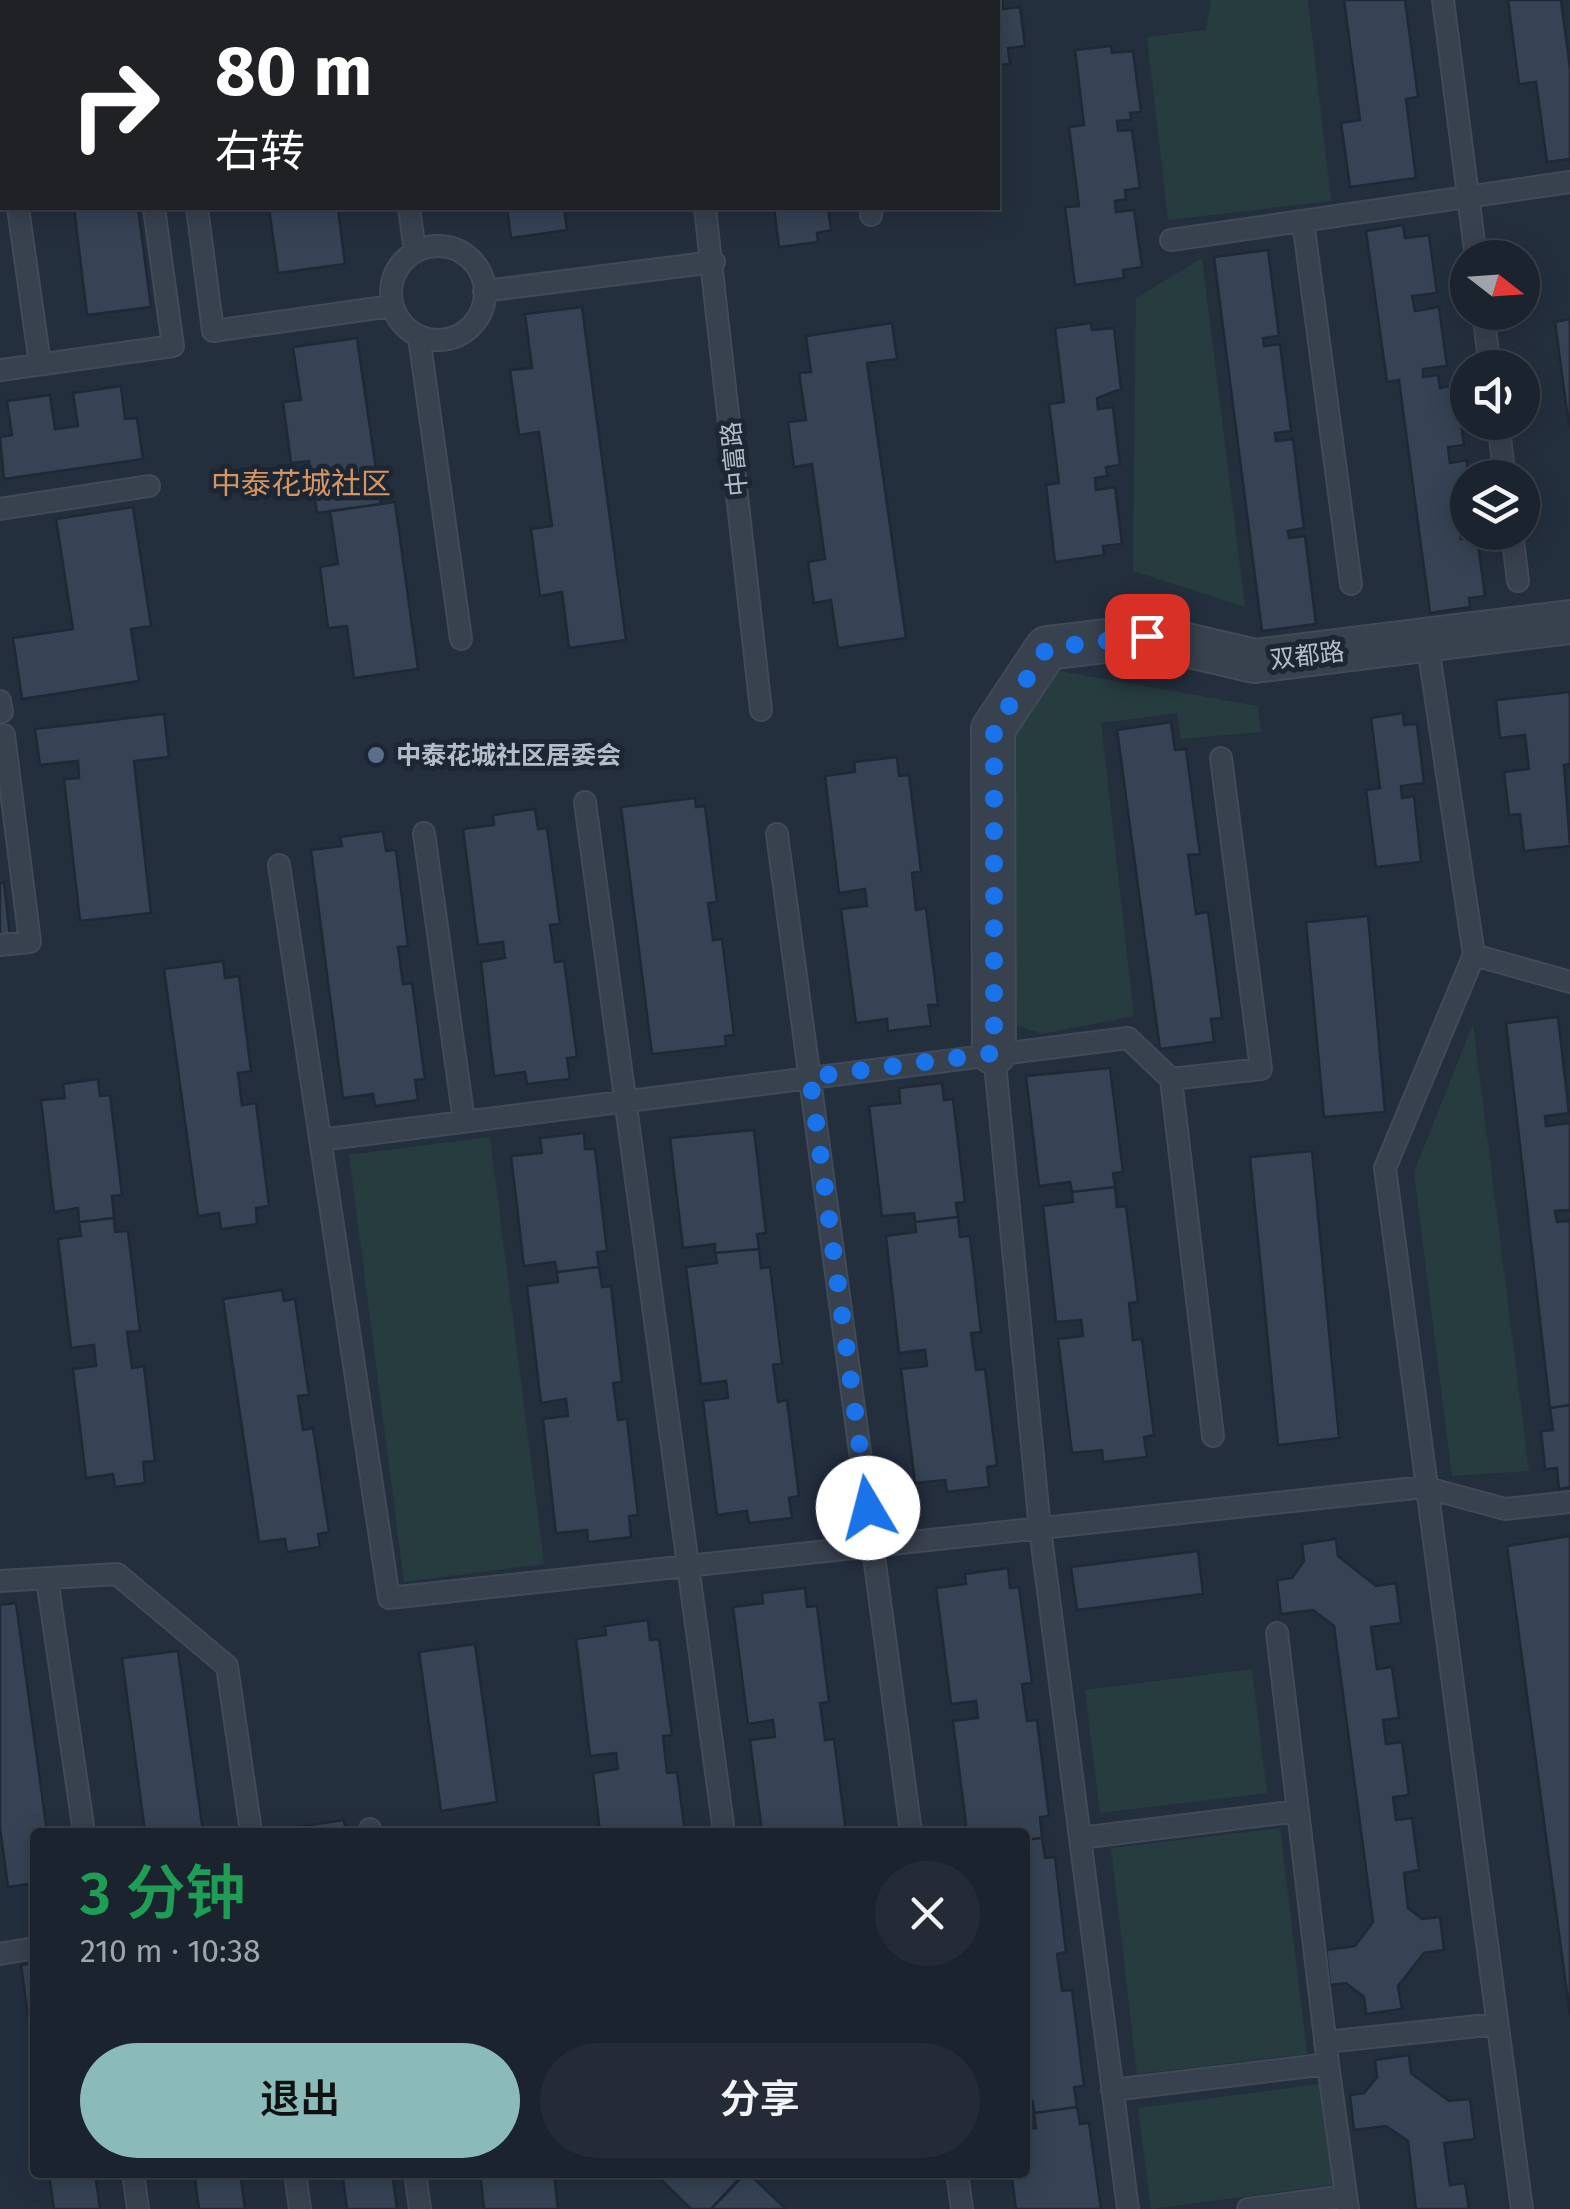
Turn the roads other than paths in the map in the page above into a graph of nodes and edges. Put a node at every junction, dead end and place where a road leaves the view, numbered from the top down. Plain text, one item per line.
1 (1442, 0) edge
2 (1570, 182) edge
3 (1468, 197) junction
4 (18, 210) edge
5 (154, 210) edge
6 (197, 210) edge
7 (409, 210) edge
8 (705, 210) edge
9 (1302, 221) junction
10 (1171, 240) dead end
11 (1474, 240) edge
12 (415, 251) junction
13 (714, 262) junction
14 (484, 291) junction
15 (392, 306) junction
16 (419, 337) junction
17 (40, 364) junction
18 (0, 370) edge
19 (149, 486) dead end
20 (0, 509) edge
21 (1514, 550) edge
22 (1518, 582) dead end
23 (1351, 584) dead end
24 (1570, 622) edge
25 (461, 639) dead end
26 (1427, 640) junction
27 (761, 710) dead end
28 (4, 735) dead end
29 (1220, 758) dead end
30 (585, 802) dead end
31 (424, 833) dead end
32 (778, 834) dead end
33 (279, 865) dead end
34 (0, 945) edge
35 (1474, 955) junction
36 (1570, 982) edge
37 (994, 1053) junction
38 (810, 1077) junction
39 (1171, 1079) junction
40 (626, 1100) junction
41 (464, 1122) junction
42 (320, 1140) junction
43 (1214, 1436) dead end
44 (1424, 1487) junction
45 (1570, 1502) edge
46 (1040, 1529) junction
47 (873, 1546) junction
48 (688, 1566) junction
49 (47, 1578) junction
50 (0, 1581) edge
51 (1278, 1632) dead end
52 (1298, 1811) junction
53 (83, 1828) edge
54 (250, 1828) edge
55 (723, 1828) edge
56 (910, 1828) edge
57 (1080, 1838) junction
58 (30, 1949) edge
59 (0, 1954) edge
60 (1497, 2024) junction
61 (1325, 2042) junction
62 (1328, 2064) junction
63 (1112, 2090) junction
64 (134, 2178) edge
65 (296, 2178) edge
66 (416, 2178) edge
67 (958, 2178) edge
68 (1347, 2202) edge
69 (138, 2209) edge
70 (300, 2209) edge
71 (420, 2209) edge
72 (962, 2209) edge
73 (1128, 2209) edge
74 (1248, 2209) edge
75 (1522, 2209) edge

1 - 3 lane
2 - 3 lane
3 - 9 lane
3 - 11 lane
4 - 17 lane
5 - 17 lane
6 - 15 lane
7 - 12 lane
8 - 13 lane, 中富路
9 - 10 lane
9 - 23 lane
12 - 14 lane
12 - 15 lane
13 - 14 lane
13 - 27 lane, 中富路
14 - 16 lane
15 - 16 lane
16 - 25 lane
17 - 18 lane
19 - 20 lane
21 - 22 lane
24 - 26 street, 双都路
26 - 35 lane
26 - 37 street, 双都路
28 - 34 lane
29 - 39 lane
30 - 40 lane
31 - 41 lane
32 - 38 lane
33 - 42 lane
35 - 36 lane
35 - 44 lane
37 - 38 lane
37 - 39 lane
37 - 46 lane
38 - 40 lane
38 - 47 lane
39 - 43 lane
40 - 41 lane
40 - 48 lane
41 - 42 lane
42 - 48 lane
44 - 45 lane
44 - 46 lane
44 - 60 lane
46 - 47 lane
46 - 57 lane
47 - 48 lane
47 - 56 lane
48 - 55 lane
49 - 50 lane
49 - 53 lane
49 - 54 lane
51 - 52 lane
52 - 57 lane
52 - 61 lane
57 - 63 lane
58 - 59 lane
60 - 61 lane
60 - 75 lane
61 - 62 lane
62 - 63 lane
62 - 68 lane
63 - 73 lane
64 - 69 lane
65 - 70 lane
66 - 71 lane
67 - 72 lane
68 - 74 lane

